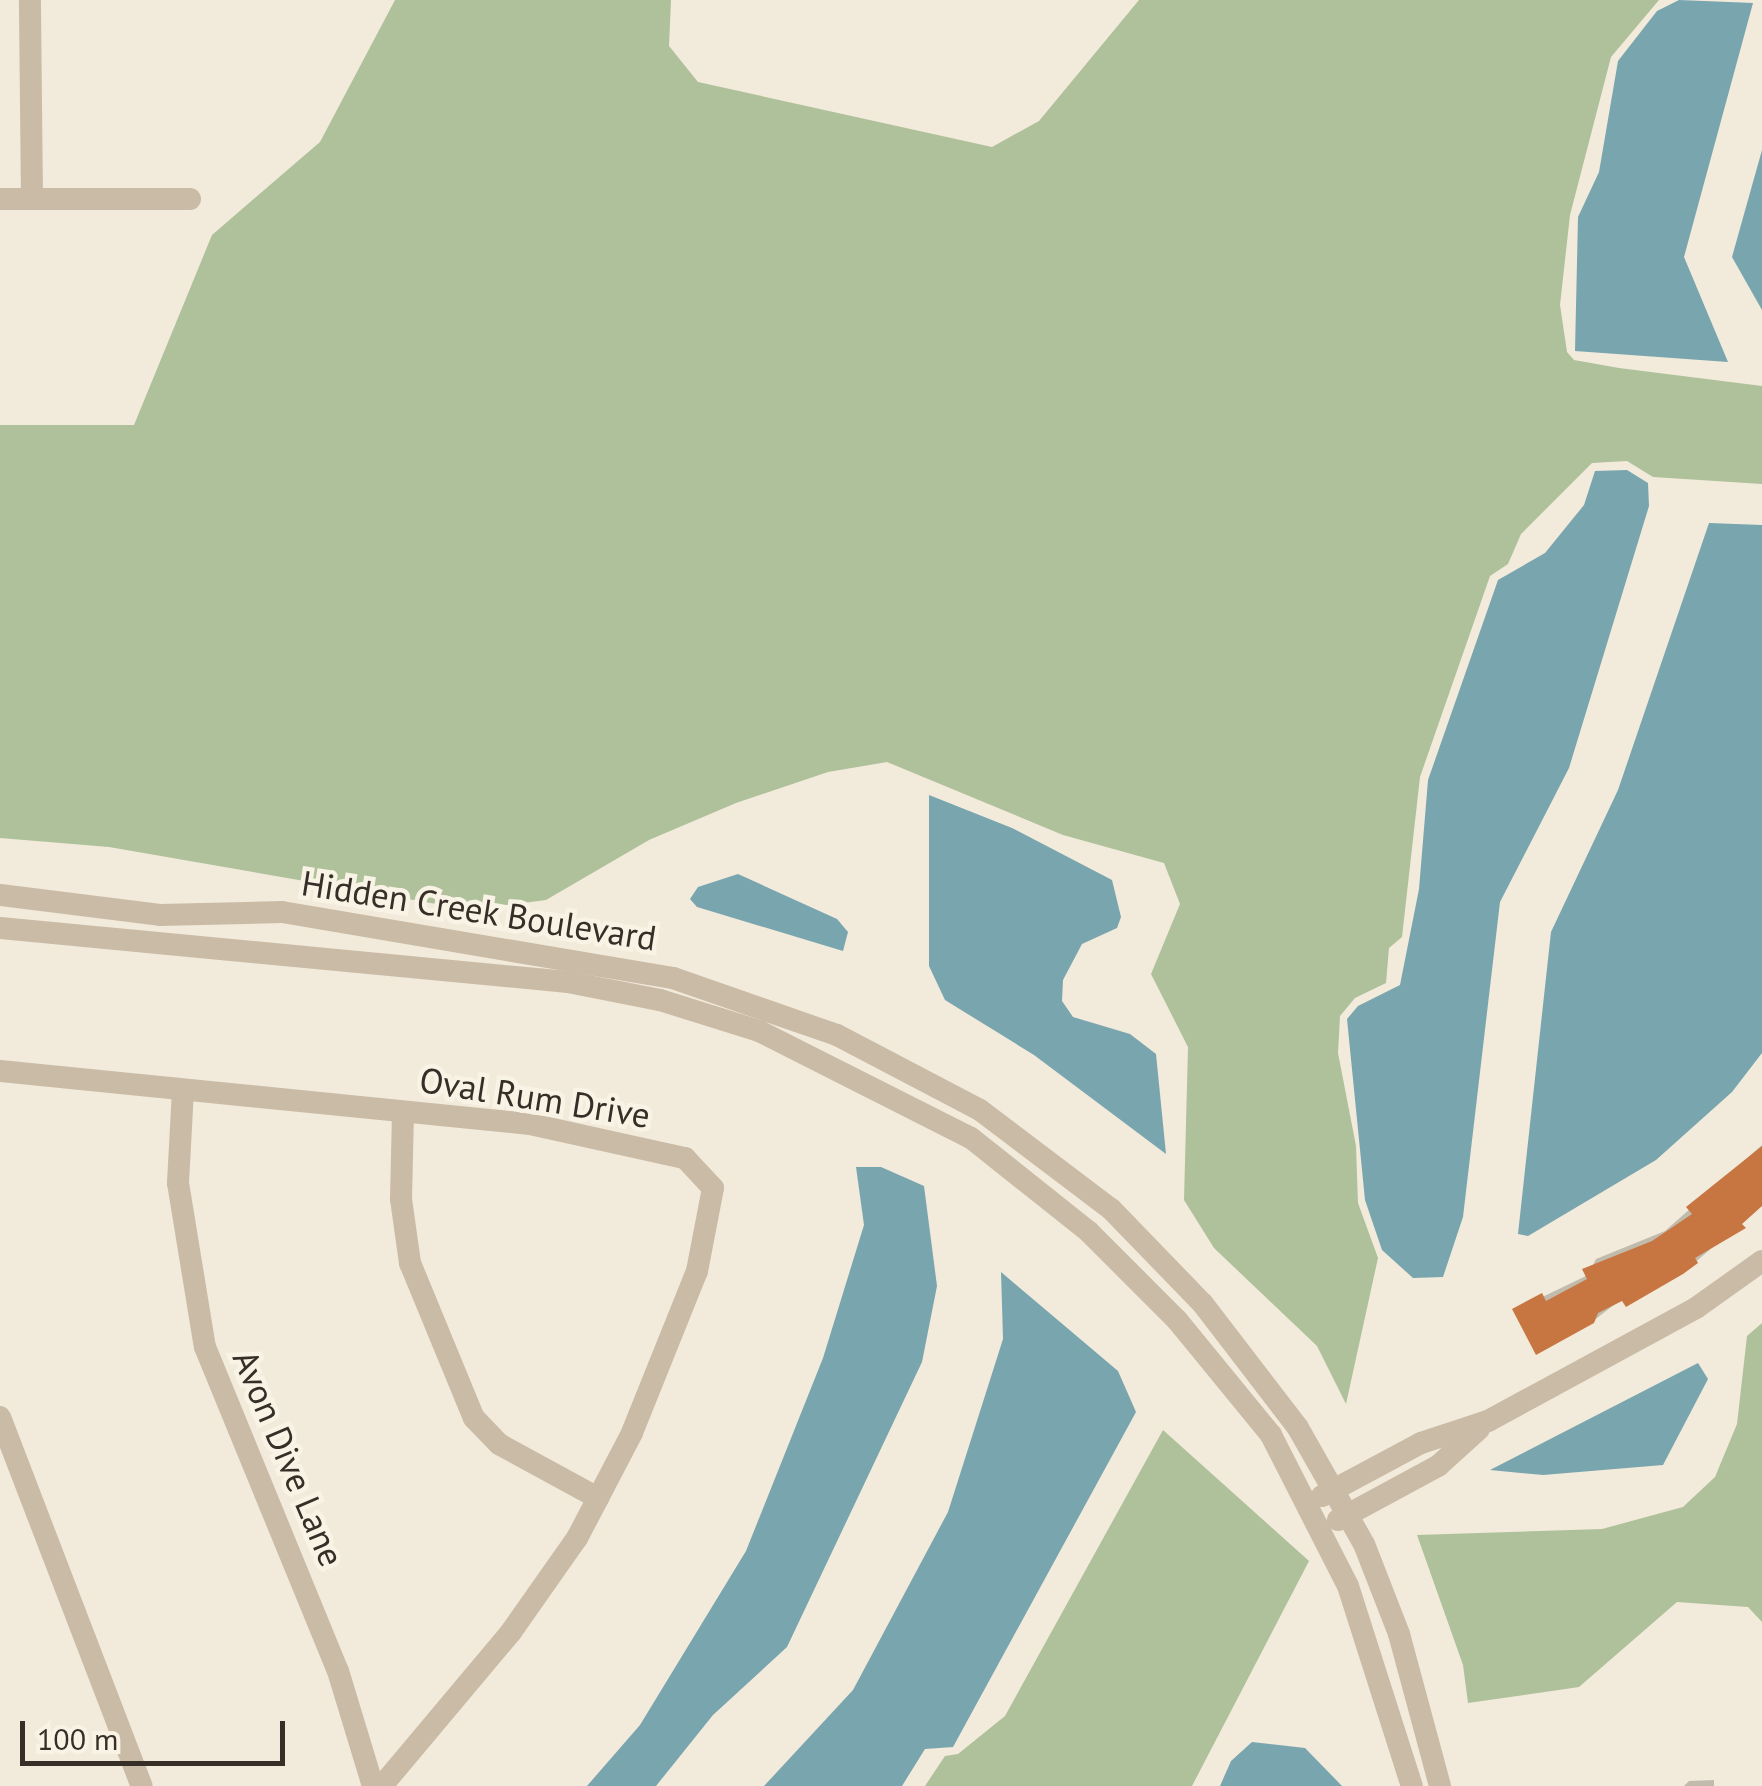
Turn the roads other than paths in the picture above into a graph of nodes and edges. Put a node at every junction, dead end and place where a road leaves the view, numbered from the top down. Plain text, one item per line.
1 (30, 0) edge
2 (190, 198) dead end
3 (32, 199) junction
4 (0, 200) edge
5 (0, 896) edge
6 (0, 928) edge
7 (0, 1071) edge
8 (183, 1090) junction
9 (403, 1112) junction
10 (1762, 1261) edge
11 (0, 1416) edge
12 (1488, 1421) junction
13 (1334, 1489) junction
14 (598, 1498) junction
15 (1310, 1502) junction
16 (1349, 1514) junction
17 (1322, 1528) junction
18 (142, 1786) edge
19 (373, 1786) edge
20 (382, 1786) edge
21 (1412, 1786) edge
22 (1440, 1786) edge

1 - 3 street
2 - 3 street
3 - 4 street
5 - 13 street, Hidden Creek Boulevard
6 - 15 street, Hidden Creek Boulevard
7 - 8 street, Oval Rum Drive
8 - 9 street, Oval Rum Drive
8 - 19 street, Avon Dive Lane
9 - 14 street
9 - 14 street, Oval Rum Drive
10 - 12 street
11 - 18 street
12 - 13 street
12 - 16 street
13 - 15 street
13 - 16 street, Hidden Creek Boulevard
14 - 20 street, Oval Rum Drive
15 - 17 street, Hidden Creek Boulevard
16 - 17 street
16 - 22 street, Hidden Creek Boulevard
17 - 21 street, Hidden Creek Boulevard

